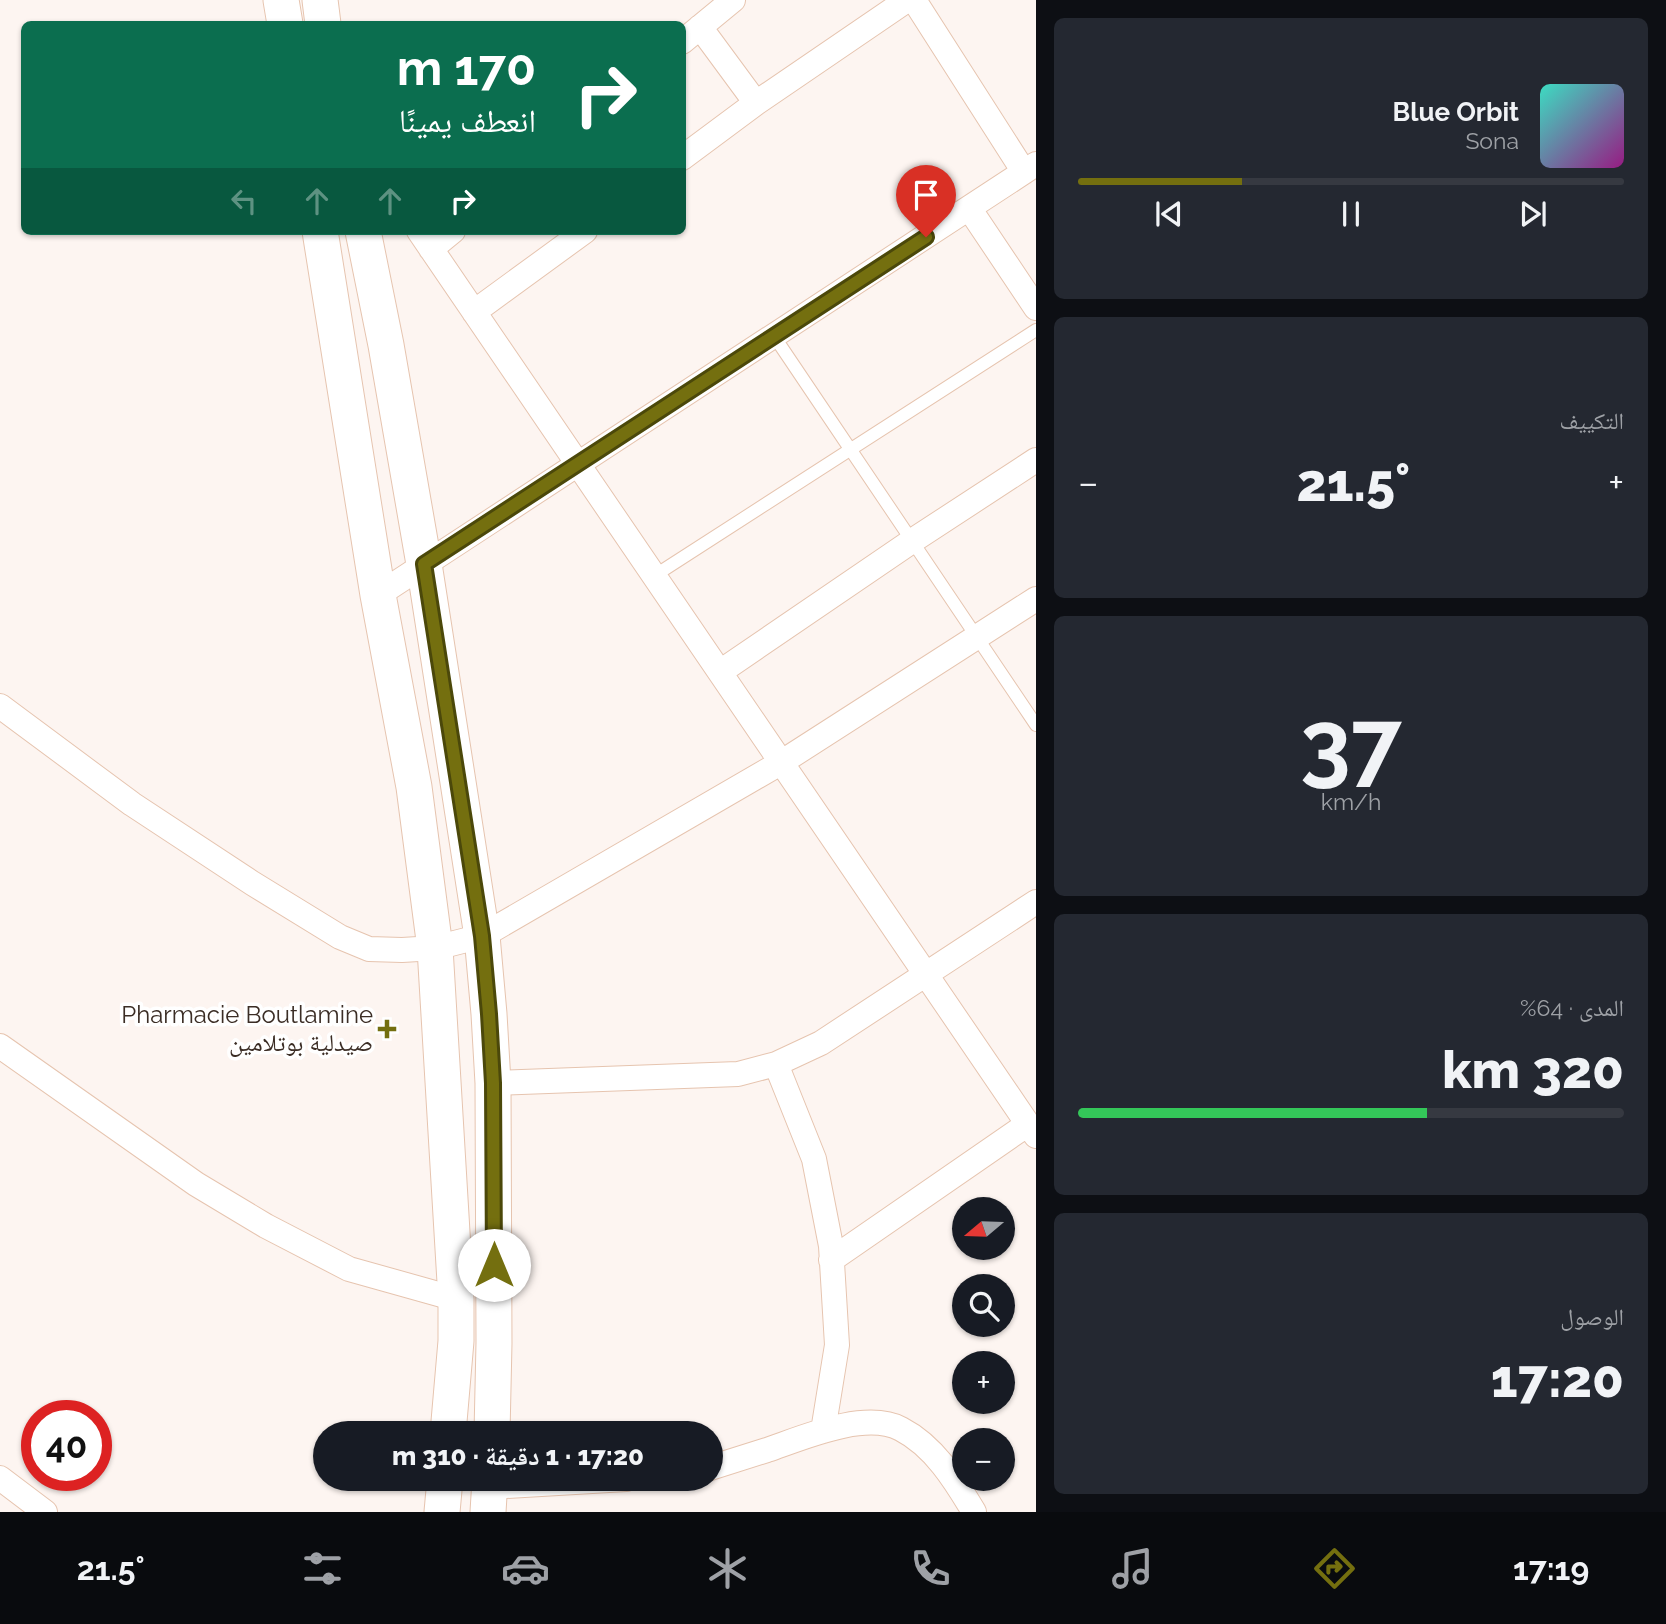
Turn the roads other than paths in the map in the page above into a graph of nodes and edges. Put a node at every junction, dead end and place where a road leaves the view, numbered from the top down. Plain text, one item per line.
1 (281, 0) edge
2 (320, 0) edge
3 (733, 0) edge
4 (907, 0) edge
5 (914, 0) edge
6 (284, 21) edge
7 (323, 21) edge
8 (691, 34) edge
9 (756, 103) junction
10 (686, 155) edge
11 (1030, 168) edge
12 (969, 208) junction
13 (321, 235) edge
14 (364, 235) edge
15 (579, 235) edge
16 (425, 240) edge
17 (1036, 309) edge
18 (474, 312) junction
19 (1036, 330) edge
20 (774, 336) junction
21 (851, 450) junction
22 (1036, 460) edge
23 (578, 464) junction
24 (912, 541) junction
25 (424, 564) junction
26 (654, 576) junction
27 (378, 594) junction
28 (1036, 599) edge
29 (976, 636) junction
30 (720, 672) junction
31 (0, 706) edge
32 (1036, 726) edge
33 (782, 762) junction
34 (1036, 902) edge
35 (482, 936) junction
36 (435, 948) junction
37 (927, 975) junction
38 (0, 1046) edge
39 (776, 1064) junction
40 (493, 1083) junction
41 (1032, 1130) edge
42 (831, 1260) junction
43 (456, 1299) junction
44 (449, 1421) edge
45 (492, 1421) edge
46 (823, 1430) junction
47 (723, 1464) edge
48 (0, 1478) edge
49 (444, 1491) edge
50 (509, 1491) edge
51 (490, 1493) edge
52 (45, 1512) edge
53 (442, 1512) edge
54 (974, 1512) edge

1 - 6 street
2 - 7 street
3 - 8 street
4 - 9 street
5 - 11 street
8 - 9 street
9 - 10 street
11 - 12 street
12 - 17 street
12 - 20 street
13 - 27 street
14 - 25 street
15 - 18 street
16 - 18 street
18 - 23 street
19 - 21 lane
20 - 21 lane
20 - 23 street
21 - 24 lane
21 - 26 lane
22 - 24 street
23 - 25 street
23 - 26 street
24 - 29 lane
24 - 30 street
25 - 27 street
25 - 35 street
26 - 30 street
27 - 36 street
28 - 29 street
29 - 32 lane
29 - 33 street
30 - 33 street
31 - 36 street
33 - 35 street
33 - 37 street
34 - 37 street
35 - 36 street
35 - 40 street
36 - 43 street
37 - 39 street
37 - 41 street
38 - 43 street
39 - 40 street
39 - 42 street
40 - 45 street
41 - 42 street
42 - 46 street
43 - 44 street
46 - 47 street
46 - 54 street
48 - 52 street
49 - 53 street
50 - 51 street

